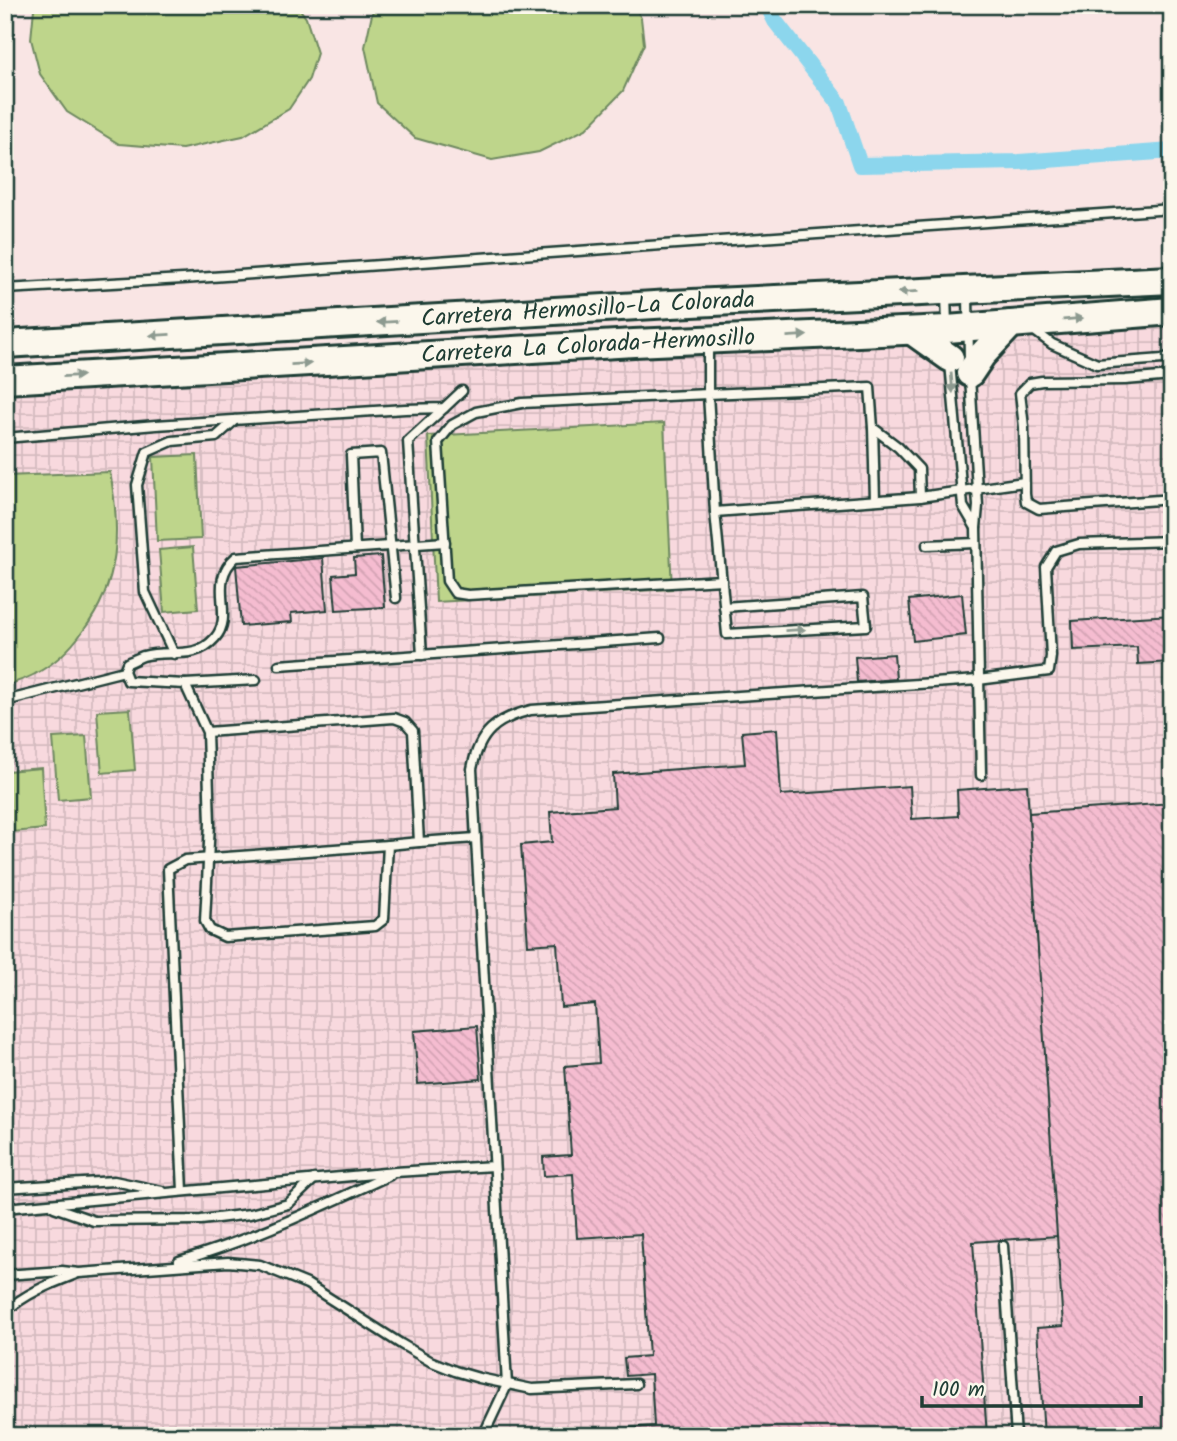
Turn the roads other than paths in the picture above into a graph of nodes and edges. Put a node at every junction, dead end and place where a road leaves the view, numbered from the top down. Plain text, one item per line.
1 (1172, 209) edge
2 (1172, 280) edge
3 (5, 289) edge
4 (957, 290) junction
5 (1172, 311) edge
6 (1018, 324) junction
7 (708, 340) junction
8 (5, 344) edge
9 (955, 346) junction
10 (1172, 355) edge
11 (1172, 376) edge
12 (5, 380) edge
13 (462, 391) dead end
14 (708, 394) junction
15 (444, 408) junction
16 (235, 420) junction
17 (873, 428) junction
18 (5, 438) edge
19 (1024, 482) junction
20 (977, 487) junction
21 (962, 490) junction
22 (920, 497) junction
23 (1172, 499) edge
24 (875, 500) junction
25 (715, 512) junction
26 (976, 528) junction
27 (1172, 541) edge
28 (445, 542) junction
29 (976, 543) junction
30 (413, 545) junction
31 (927, 545) dead end
32 (389, 546) junction
33 (355, 548) junction
34 (722, 580) junction
35 (396, 598) dead end
36 (724, 607) junction
37 (660, 638) dead end
38 (174, 654) junction
39 (422, 655) junction
40 (279, 665) dead end
41 (124, 671) junction
42 (256, 680) dead end
43 (978, 680) junction
44 (185, 684) junction
45 (5, 701) edge
46 (207, 732) junction
47 (981, 775) dead end
48 (476, 838) junction
49 (419, 842) junction
50 (387, 845) junction
51 (209, 858) junction
52 (494, 1166) junction
53 (396, 1172) junction
54 (314, 1179) junction
55 (5, 1188) edge
56 (183, 1191) junction
57 (168, 1192) junction
58 (47, 1205) junction
59 (5, 1208) edge
60 (1003, 1246) dead end
61 (164, 1265) junction
62 (79, 1273) junction
63 (5, 1275) edge
64 (5, 1312) edge
65 (636, 1384) dead end
66 (507, 1385) junction
67 (483, 1436) edge
68 (1017, 1436) edge

1 - 3 lane
2 - 4 highway, Carretera Hermosillo-La Colorada
4 -> 8 highway, Carretera Hermosillo-La Colorada
4 - 9 lane
4 - 9 lane
6 -> 5 highway, Carretera La Colorada-Hermosillo
6 - 9 highway, Carretera La Colorada-Hermosillo
6 - 9 highway
6 - 10 lane
7 -> 9 highway, Carretera La Colorada-Hermosillo
12 -> 7 highway, Carretera La Colorada-Hermosillo
7 - 14 lane
9 - 20 lane
9 -> 21 lane
11 - 19 lane
13 - 15 lane
14 - 17 lane
14 - 25 lane
14 - 28 lane
15 - 16 lane
15 - 30 lane
16 - 18 lane
16 - 38 lane
17 - 22 lane
17 - 24 lane
19 - 20 lane
19 - 23 lane
20 - 21 lane
20 - 26 lane
21 - 22 lane
21 - 26 lane
22 - 24 lane
24 - 25 lane
25 - 34 lane
26 - 29 lane
27 - 43 lane
28 - 30 lane
28 - 34 lane
29 - 31 lane
29 - 43 lane
30 - 32 lane
30 - 39 lane
32 - 33 lane
32 - 33 lane
32 - 35 lane
33 - 38 lane
34 - 36 lane
36 -> 36 lane
37 - 39 lane
38 - 41 lane
39 - 40 lane
41 - 44 lane
41 - 45 lane
42 - 44 lane
43 - 47 lane
43 - 48 lane
44 - 46 lane
46 - 49 lane
46 - 51 lane
48 - 49 lane
48 - 52 lane
49 - 50 lane
50 - 51 lane
50 - 51 lane
51 - 56 lane
52 - 53 lane
52 - 66 lane
53 - 54 lane
53 - 61 lane
54 - 56 lane
54 - 58 lane
55 - 57 lane
56 - 57 lane
57 - 58 lane
58 - 59 lane
60 - 68 lane
61 - 62 lane
61 - 66 lane
62 - 63 lane
62 - 64 lane
65 - 66 lane
66 - 67 lane

